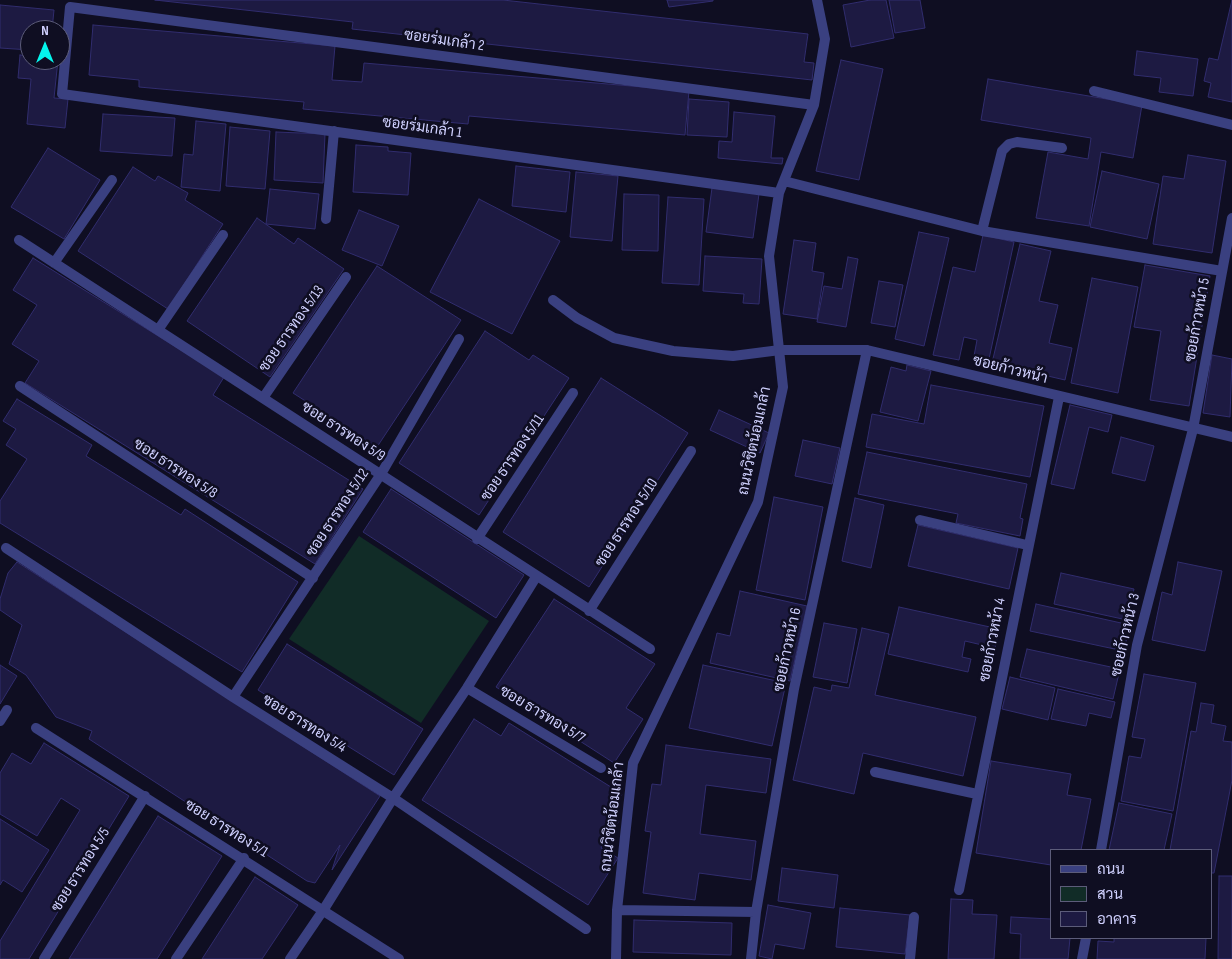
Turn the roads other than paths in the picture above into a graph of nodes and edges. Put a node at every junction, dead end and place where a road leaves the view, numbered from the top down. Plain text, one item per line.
1 (817, 0) edge
2 (70, 6) joint
3 (1094, 91) dead end
4 (814, 105) junction
5 (1232, 125) edge
6 (334, 130) junction
7 (1062, 148) dead end
8 (112, 180) dead end
9 (784, 182) junction
10 (779, 193) junction
11 (1232, 218) edge
12 (326, 219) dead end
13 (982, 231) junction
14 (223, 235) dead end
15 (19, 240) dead end
16 (54, 263) junction
17 (1222, 272) junction
18 (346, 277) dead end
19 (553, 300) dead end
20 (158, 330) junction
21 (459, 339) dead end
22 (780, 350) junction
23 (867, 350) junction
24 (20, 386) dead end
25 (573, 393) dead end
26 (1059, 397) junction
27 (263, 398) junction
28 (1193, 429) junction
29 (1232, 437) edge
30 (691, 452) dead end
31 (381, 474) junction
32 (920, 520) dead end
33 (477, 539) junction
34 (1028, 545) junction
35 (6, 548) dead end
36 (536, 577) junction
37 (313, 578) junction
38 (589, 611) junction
39 (650, 650) dead end
40 (467, 688) junction
41 (233, 697) junction
42 (7, 710) dead end
43 (0, 721) edge
44 (36, 728) dead end
45 (602, 768) dead end
46 (875, 772) dead end
47 (977, 794) junction
48 (145, 796) junction
49 (393, 798) junction
50 (1102, 849) edge
51 (244, 858) junction
52 (959, 890) dead end
53 (324, 909) junction
54 (617, 910) junction
55 (756, 912) junction
56 (914, 917) dead end
57 (586, 928) dead end
58 (1086, 939) edge
59 (44, 959) edge
60 (176, 959) edge
61 (290, 959) edge
62 (399, 959) edge
63 (616, 959) edge
64 (751, 959) edge
65 (910, 959) edge
66 (1082, 959) edge

1 - 4 street, ถนนวิชิตน้อมเกล้า
2 - 4 street, ซอยร่มเกล้า 2
2 - 6 street, ซอยร่มเกล้า 1
3 - 5 street
4 - 9 street, ถนนวิชิตน้อมเกล้า
6 - 10 street, ซอยร่มเกล้า 1
6 - 12 street
7 - 13 street
8 - 16 street
9 - 10 street, ถนนวิชิตน้อมเกล้า
9 - 13 street
10 - 22 street, ถนนวิชิตน้อมเกล้า
11 - 17 street, ซอยก้าวหน้า 5
13 - 17 street
14 - 20 street
15 - 16 street, ซอย ธารทอง 5/9
16 - 20 street, ซอย ธารทอง 5/9
17 - 28 street, ซอยก้าวหน้า 5
18 - 27 street, ซอย ธารทอง 5/13
19 - 22 street, ซอยก้าวหน้า
20 - 27 street, ซอย ธารทอง 5/9
21 - 31 street, ซอย ธารทอง 5/12
22 - 23 street, ซอยก้าวหน้า
22 - 54 street, ถนนวิชิตน้อมเกล้า
23 - 26 street, ซอยก้าวหน้า
23 - 55 street, ซอยก้าวหน้า 6
24 - 37 street, ซอย ธารทอง 5/8
25 - 33 street, ซอย ธารทอง 5/11
26 - 28 street, ซอยก้าวหน้า
26 - 34 street, ซอยก้าวหน้า 4
27 - 31 street, ซอย ธารทอง 5/9
28 - 29 street, ซอยก้าวหน้า
28 - 50 street, ซอยก้าวหน้า 3
30 - 38 street, ซอย ธารทอง 5/10
31 - 33 street, ซอย ธารทอง 5/9
31 - 37 street, ซอย ธารทอง 5/12
32 - 34 street
33 - 36 street, ซอย ธารทอง 5/9
34 - 47 street, ซอยก้าวหน้า 4
35 - 41 street, ซอย ธารทอง 5/4
36 - 38 street, ซอย ธารทอง 5/9
36 - 40 street
37 - 41 street, ซอย ธารทอง 5/12
38 - 39 street, ซอย ธารทอง 5/9
40 - 45 street, ซอย ธารทอง 5/7
40 - 49 street
41 - 49 street, ซอย ธารทอง 5/4
42 - 43 street
44 - 48 street, ซอย ธารทอง 5/1
46 - 47 street
47 - 52 street, ซอยก้าวหน้า 4
48 - 51 street, ซอย ธารทอง 5/1
48 - 59 street, ซอย ธารทอง 5/5
49 - 53 street
49 - 57 street, ซอย ธารทอง 5/4
51 - 53 street, ซอย ธารทอง 5/1
51 - 60 street
53 - 61 street
53 - 62 street, ซอย ธารทอง 5/1
54 - 55 street
54 - 63 street, ถนนวิชิตน้อมเกล้า
55 - 64 street, ซอยก้าวหน้า 6
56 - 65 street
58 - 66 street

